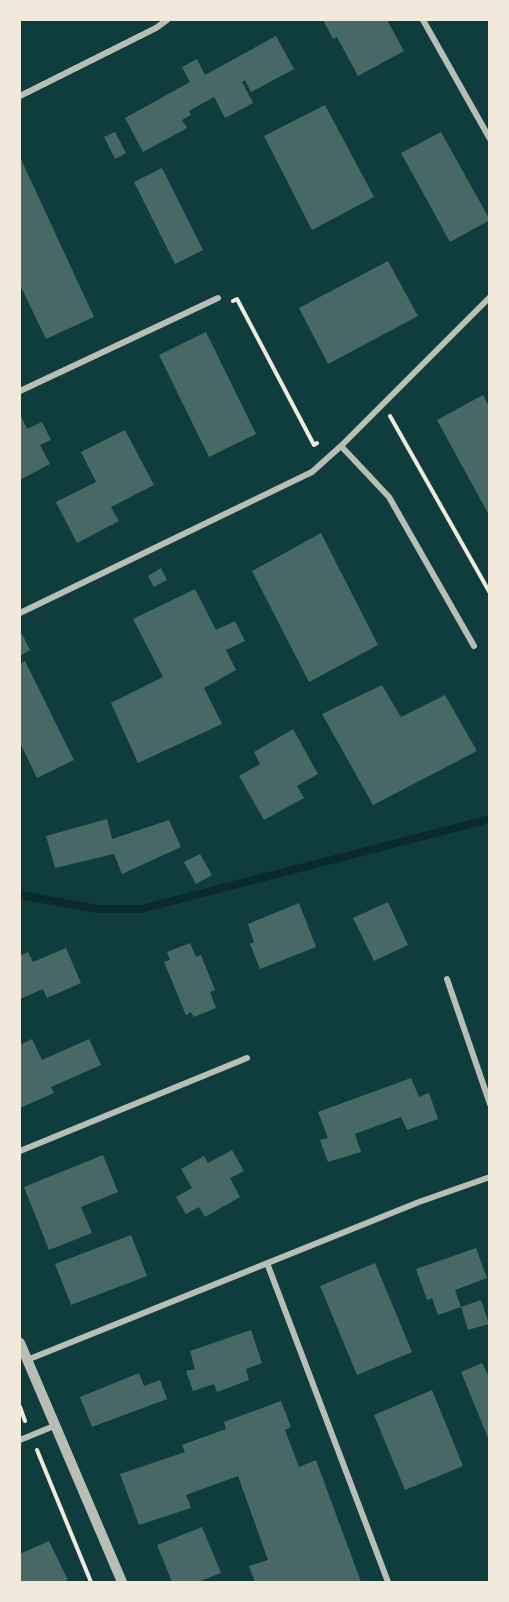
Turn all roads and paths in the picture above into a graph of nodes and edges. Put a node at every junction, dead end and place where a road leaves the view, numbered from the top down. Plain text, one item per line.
1 (167, 20) edge
2 (423, 20) edge
3 (20, 96) edge
4 (489, 139) edge
5 (489, 297) edge
6 (218, 298) dead end
7 (20, 391) edge
8 (341, 446) junction
9 (20, 613) edge
10 (474, 646) dead end
11 (447, 979) dead end
12 (247, 1058) dead end
13 (489, 1104) edge
14 (20, 1151) edge
15 (489, 1177) edge
16 (267, 1263) junction
17 (20, 1343) edge
18 (26, 1361) junction
19 (20, 1407) edge
20 (54, 1426) junction
21 (32, 1436) junction
22 (20, 1440) edge
23 (91, 1582) edge
24 (122, 1582) edge
25 (388, 1582) edge

1 - 3 street
2 - 4 street
5 - 8 street
6 - 7 street
8 - 9 street
8 - 10 street
11 - 13 street
12 - 14 street
15 - 16 street
16 - 18 street
16 - 25 street
17 - 18 street
18 - 20 street
19 - 21 path
20 - 21 street
20 - 24 street
21 - 22 street
21 - 23 path

